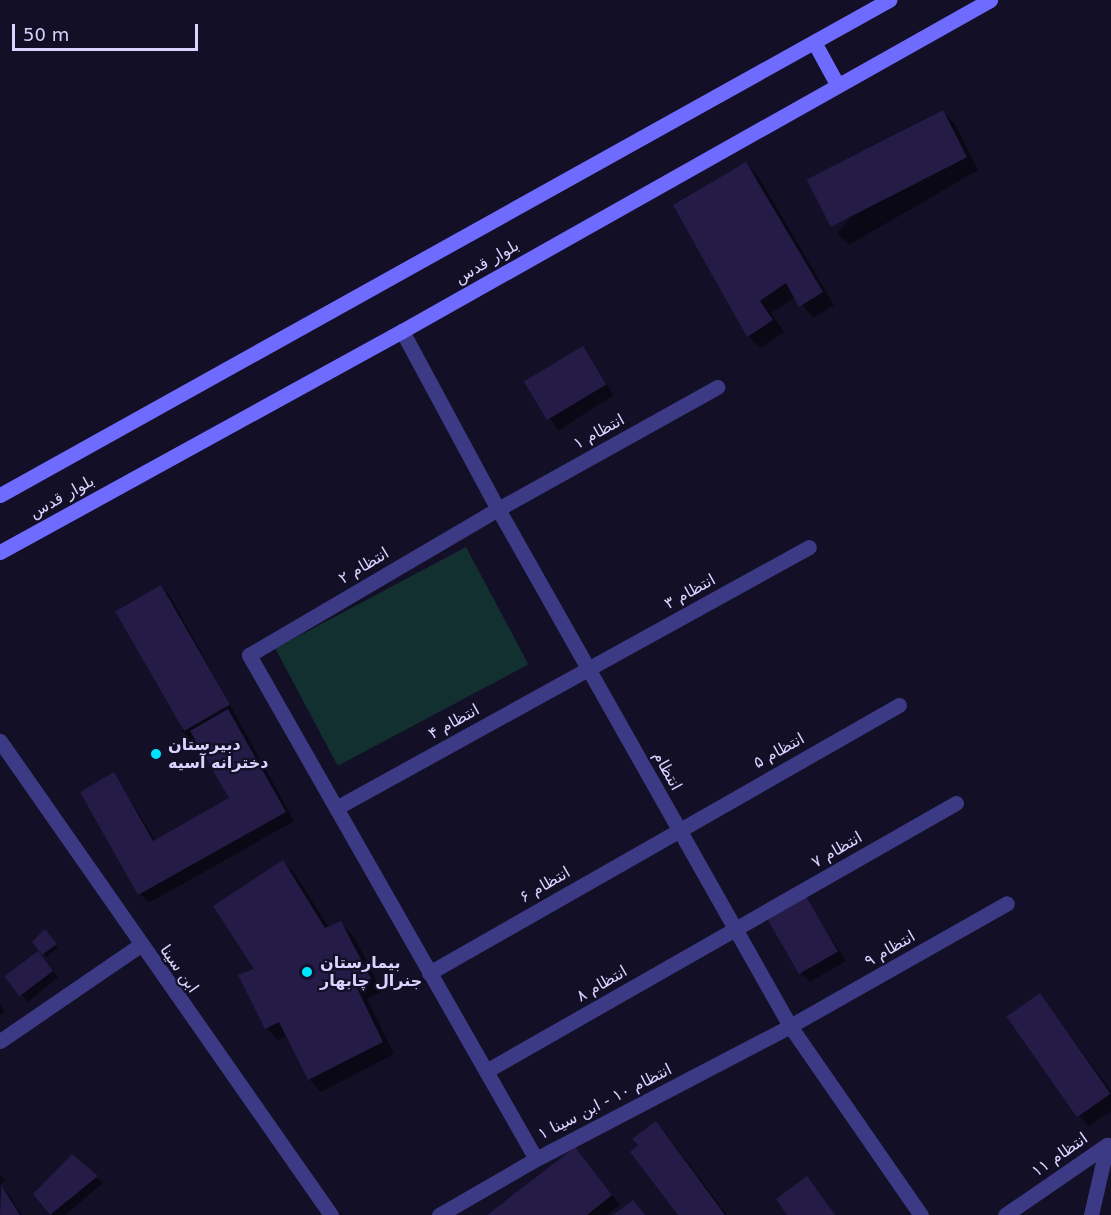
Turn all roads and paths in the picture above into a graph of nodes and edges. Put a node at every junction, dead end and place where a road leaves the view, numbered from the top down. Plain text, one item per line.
1 (889, 0) edge
2 (990, 0) edge
3 (814, 42) junction
4 (837, 84) junction
5 (402, 331) junction
6 (717, 387) dead end
7 (0, 495) edge
8 (498, 509) junction
9 (808, 547) dead end
10 (0, 552) edge
11 (590, 669) junction
12 (898, 705) dead end
13 (0, 741) edge
14 (956, 803) dead end
15 (336, 808) junction
16 (678, 829) junction
17 (1007, 903) dead end
18 (736, 929) junction
19 (140, 945) junction
20 (429, 973) junction
21 (790, 1026) junction
22 (0, 1041) edge
23 (486, 1071) junction
24 (536, 1159) junction
25 (331, 1215) edge
26 (440, 1215) edge
27 (921, 1215) edge
28 (1005, 1215) edge
29 (1091, 1215) edge

1 - 3 main road, بلوار قدس
2 - 4 main road, بلوار قدس
3 - 4 main road
3 - 7 main road, بلوار قدس
4 - 5 main road, بلوار قدس
5 - 8 street, انتظام
5 - 10 main road, بلوار قدس
6 - 8 street, انتظام ۱
8 - 11 street, انتظام
8 - 15 street, انتظام ۲
9 - 11 street, انتظام ۳
11 - 15 street, انتظام ۴
11 - 16 street, انتظام
12 - 16 street, انتظام ۵
13 - 19 street, ابن سینا
14 - 18 street, انتظام ۷
15 - 20 street
16 - 18 street, انتظام
16 - 20 street, انتظام ۶
17 - 21 street, انتظام ۹
18 - 21 street, انتظام
18 - 23 street, انتظام ۸
19 - 22 street
19 - 25 street, ابن سینا
20 - 23 street
21 - 24 street, انتظام ۱۰ - ابن سینا ۱
21 - 27 street, انتظام
23 - 24 street
24 - 26 street, انتظام ۱۰ - ابن سینا ۱
28 - 29 street, انتظام ۱۱

